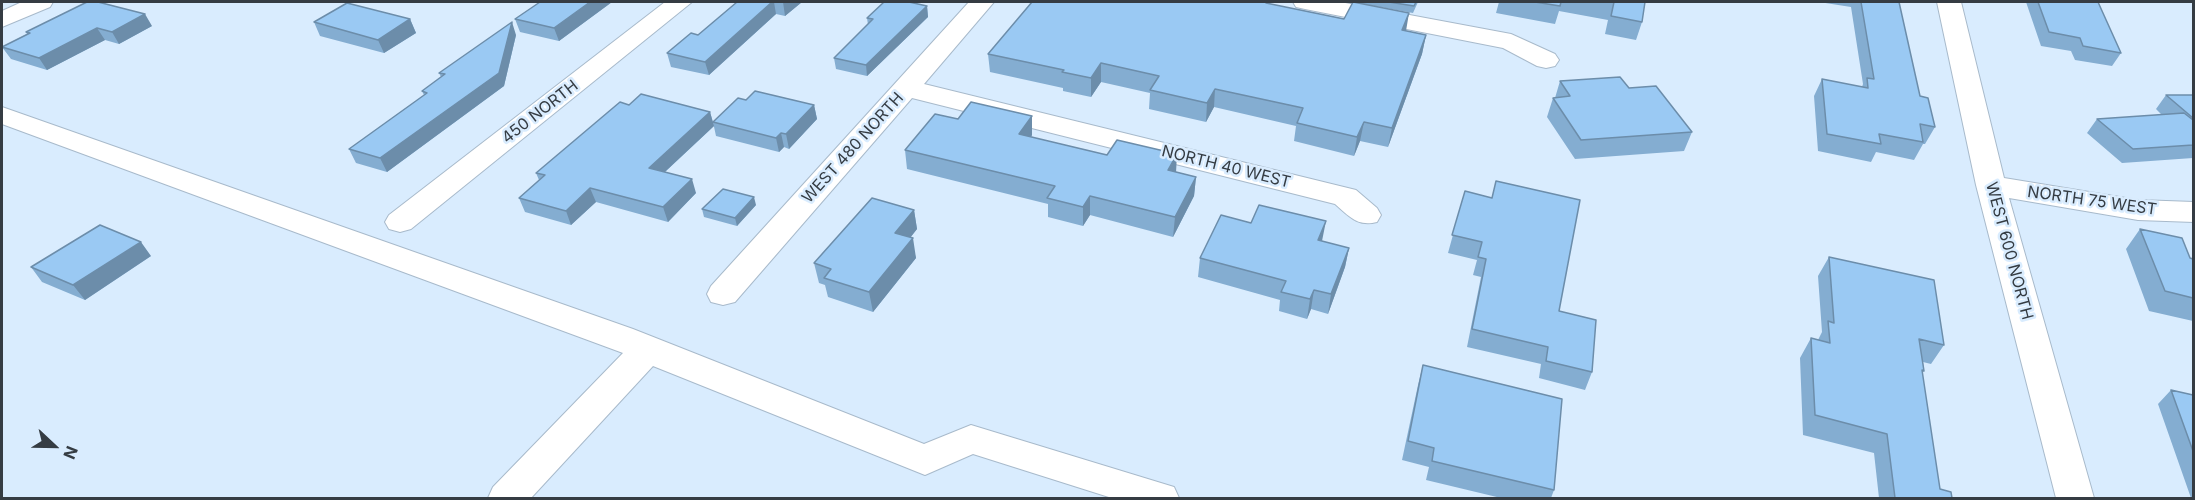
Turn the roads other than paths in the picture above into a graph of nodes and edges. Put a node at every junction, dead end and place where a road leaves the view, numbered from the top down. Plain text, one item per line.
1 (40, 2) edge
2 (680, 2) edge
3 (982, 2) edge
4 (1305, 2) edge
5 (1949, 2) edge
6 (2, 20) edge
7 (1546, 60) dead end
8 (906, 88) junction
9 (2, 115) edge
10 (1991, 185) junction
11 (2193, 212) edge
12 (1366, 215) dead end
13 (400, 222) dead end
14 (723, 294) dead end
15 (647, 350) junction
16 (507, 498) edge
17 (1160, 498) edge
18 (2075, 498) edge

1 - 6 street
2 - 13 street, 450 NORTH
3 - 8 street, WEST 480 NORTH
4 - 7 street
5 - 10 street, WEST 600 NORTH
8 - 12 street, NORTH 40 WEST
8 - 14 street, WEST 480 NORTH
9 - 15 street
10 - 11 street, NORTH 75 WEST
10 - 18 street, WEST 600 NORTH
15 - 16 street
15 - 17 street

